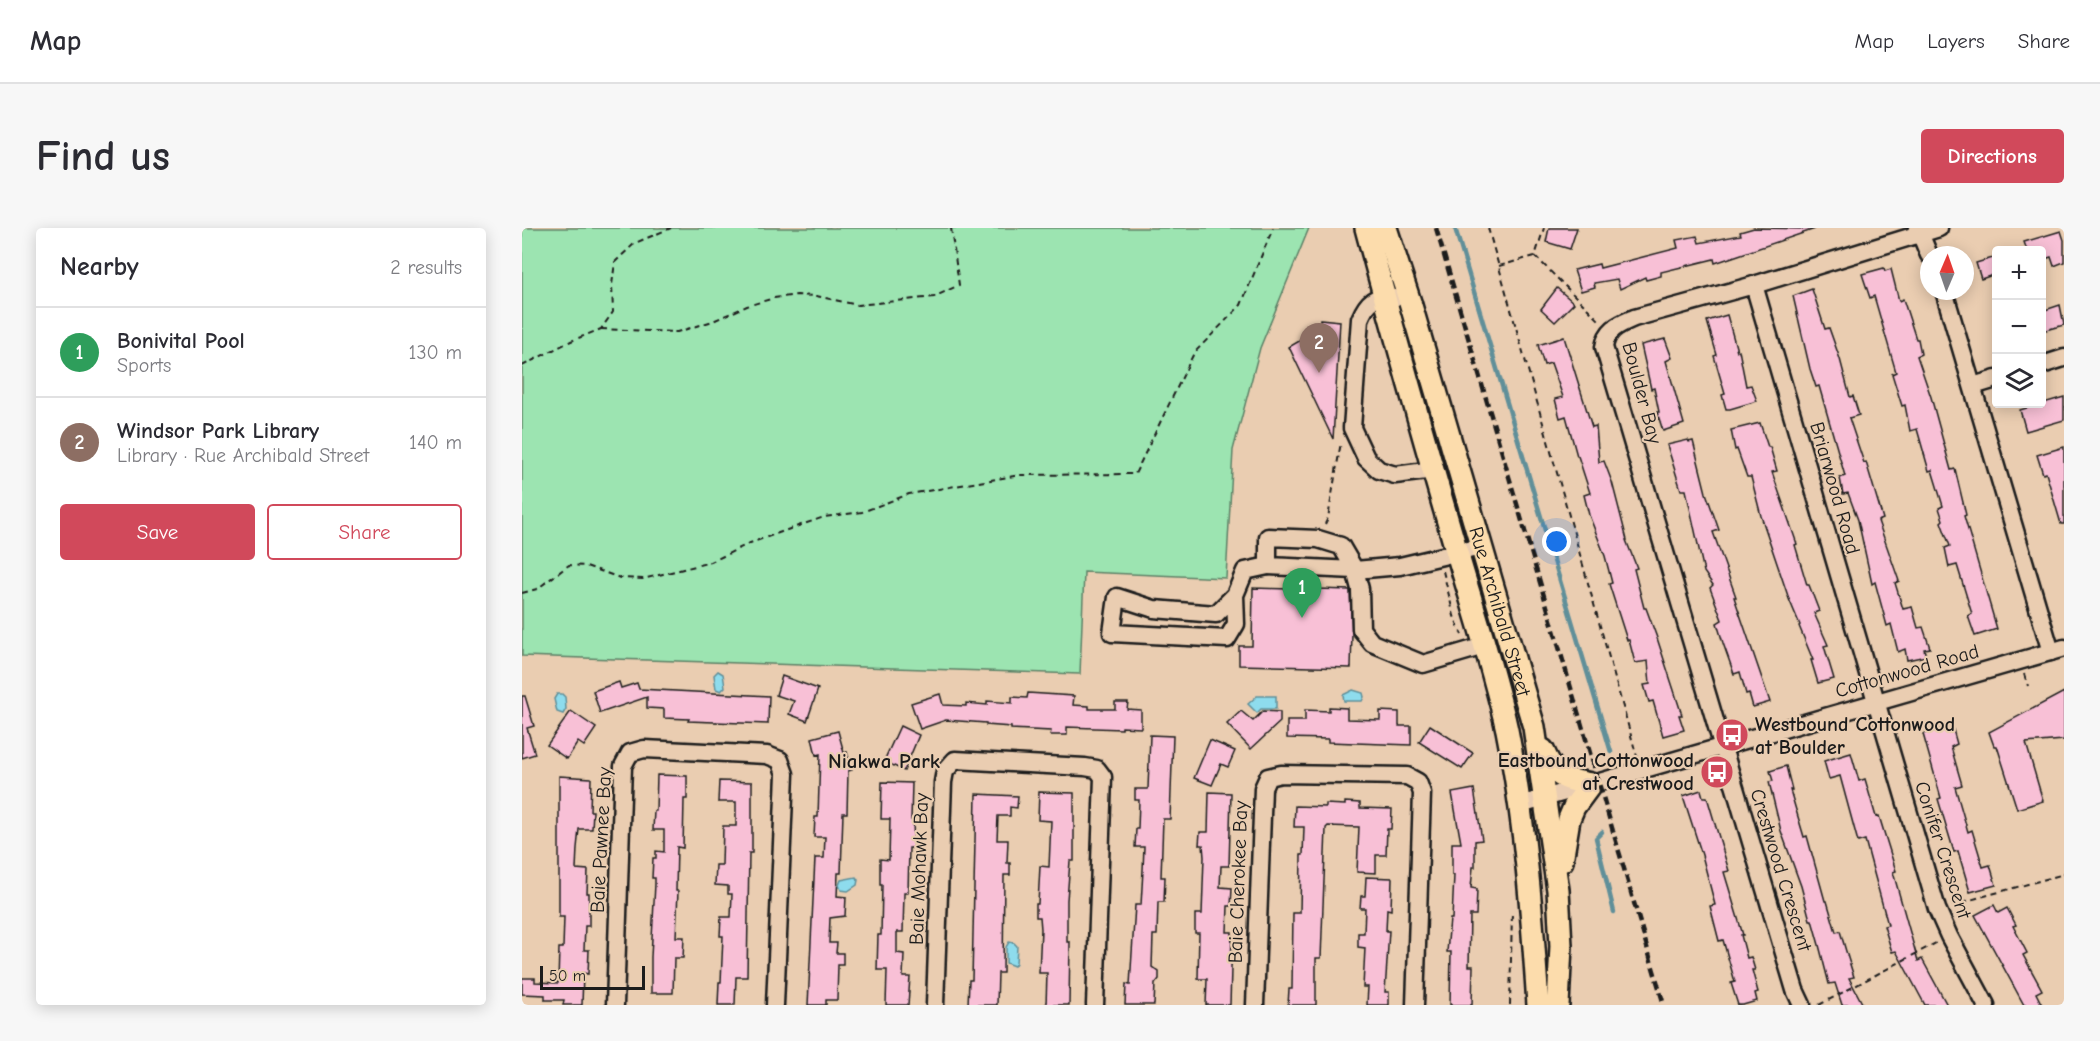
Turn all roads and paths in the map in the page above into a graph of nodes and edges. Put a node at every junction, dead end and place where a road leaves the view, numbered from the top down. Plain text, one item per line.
1 (671, 228) edge
2 (951, 228) edge
3 (1273, 228) edge
4 (1366, 228) edge
5 (1386, 228) edge
6 (1488, 228) edge
7 (1544, 228) edge
8 (1940, 228) edge
9 (1919, 231) edge
10 (1925, 246) edge
11 (1535, 256) junction
12 (1499, 266) junction
13 (1754, 285) junction
14 (1384, 296) junction
15 (1947, 300) edge
16 (1410, 302) junction
17 (601, 329) junction
18 (1610, 331) junction
19 (2064, 358) edge
20 (2046, 364) edge
21 (522, 366) edge
22 (1992, 380) edge
23 (1973, 386) junction
24 (1341, 442) dead end
25 (1434, 470) junction
26 (1328, 518) dead end
27 (1481, 547) junction
28 (1448, 556) junction
29 (1268, 566) junction
30 (1355, 570) junction
31 (522, 593) edge
32 (1235, 595) junction
33 (1477, 648) junction
34 (2057, 650) edge
35 (2024, 674) dead end
36 (2028, 686) dead end
37 (1876, 702) junction
38 (1534, 727) junction
39 (1722, 746) junction
40 (1640, 770) junction
41 (1591, 784) junction
42 (1546, 799) junction
43 (1520, 805) junction
44 (2064, 874) edge
45 (1558, 890) junction
46 (1513, 903) dead end
47 (1937, 909) junction
48 (1949, 936) junction
49 (615, 1005) edge
50 (775, 1005) edge
51 (935, 1005) edge
52 (1095, 1005) edge
53 (1255, 1005) edge
54 (1415, 1005) edge
55 (1510, 1005) edge
56 (1538, 1005) edge
57 (1558, 1005) edge
58 (1802, 1005) edge
59 (1819, 1005) edge
60 (1986, 1005) edge

1 - 17 path
2 - 17 path
3 - 31 path
4 - 14 main road, Rue Archibald Street
5 - 16 main road, Rue Archibald Street
6 - 12 path
7 - 11 path
8 - 9 street, Boulder Bay
9 - 10 street
9 - 13 street, Boulder Bay
11 - 12 path
11 - 18 path
12 - 40 path
13 - 18 street, Boulder Bay
13 - 37 street, Briarwood Road
14 - 16 street
14 - 25 main road, Rue Archibald Street
14 - 25 street
15 - 23 street
16 - 27 main road, Rue Archibald Street
17 - 21 path
18 - 39 street, Boulder Bay
19 - 20 street
22 - 23 street
23 - 34 street
24 - 26 path
25 - 28 main road, Rue Archibald Street
27 - 28 street
27 - 38 main road, Rue Archibald Street
28 - 30 street
28 - 33 main road, Rue Archibald Street
28 - 33 path
29 - 30 street
29 - 30 street
29 - 32 street
30 - 33 street
32 - 32 street
33 - 43 main road, Rue Archibald Street
34 - 37 street, Cottonwood Road
35 - 36 path
37 - 39 street, Cottonwood Road
37 - 47 street, Conifer Crescent
38 - 41 main road
38 - 42 main road, Rue Archibald Street
39 - 40 street, Cottonwood Road
39 - 58 street, Crestwood Crescent
40 - 41 street, Cottonwood Road
41 - 42 street, Cottonwood Road
41 - 45 main road
42 - 43 street, Cottonwood Road
42 - 45 main road, Rue Archibald Street
43 - 56 main road, Rue Archibald Street
44 - 47 path
45 - 57 main road, Rue Archibald Street
46 - 55 path
47 - 48 street, Conifer Crescent
48 - 59 path
48 - 60 street, Conifer Crescent
49 - 50 street, Baie Pawnee Bay
51 - 52 street, Baie Mohawk Bay
53 - 54 street, Baie Cherokee Bay

